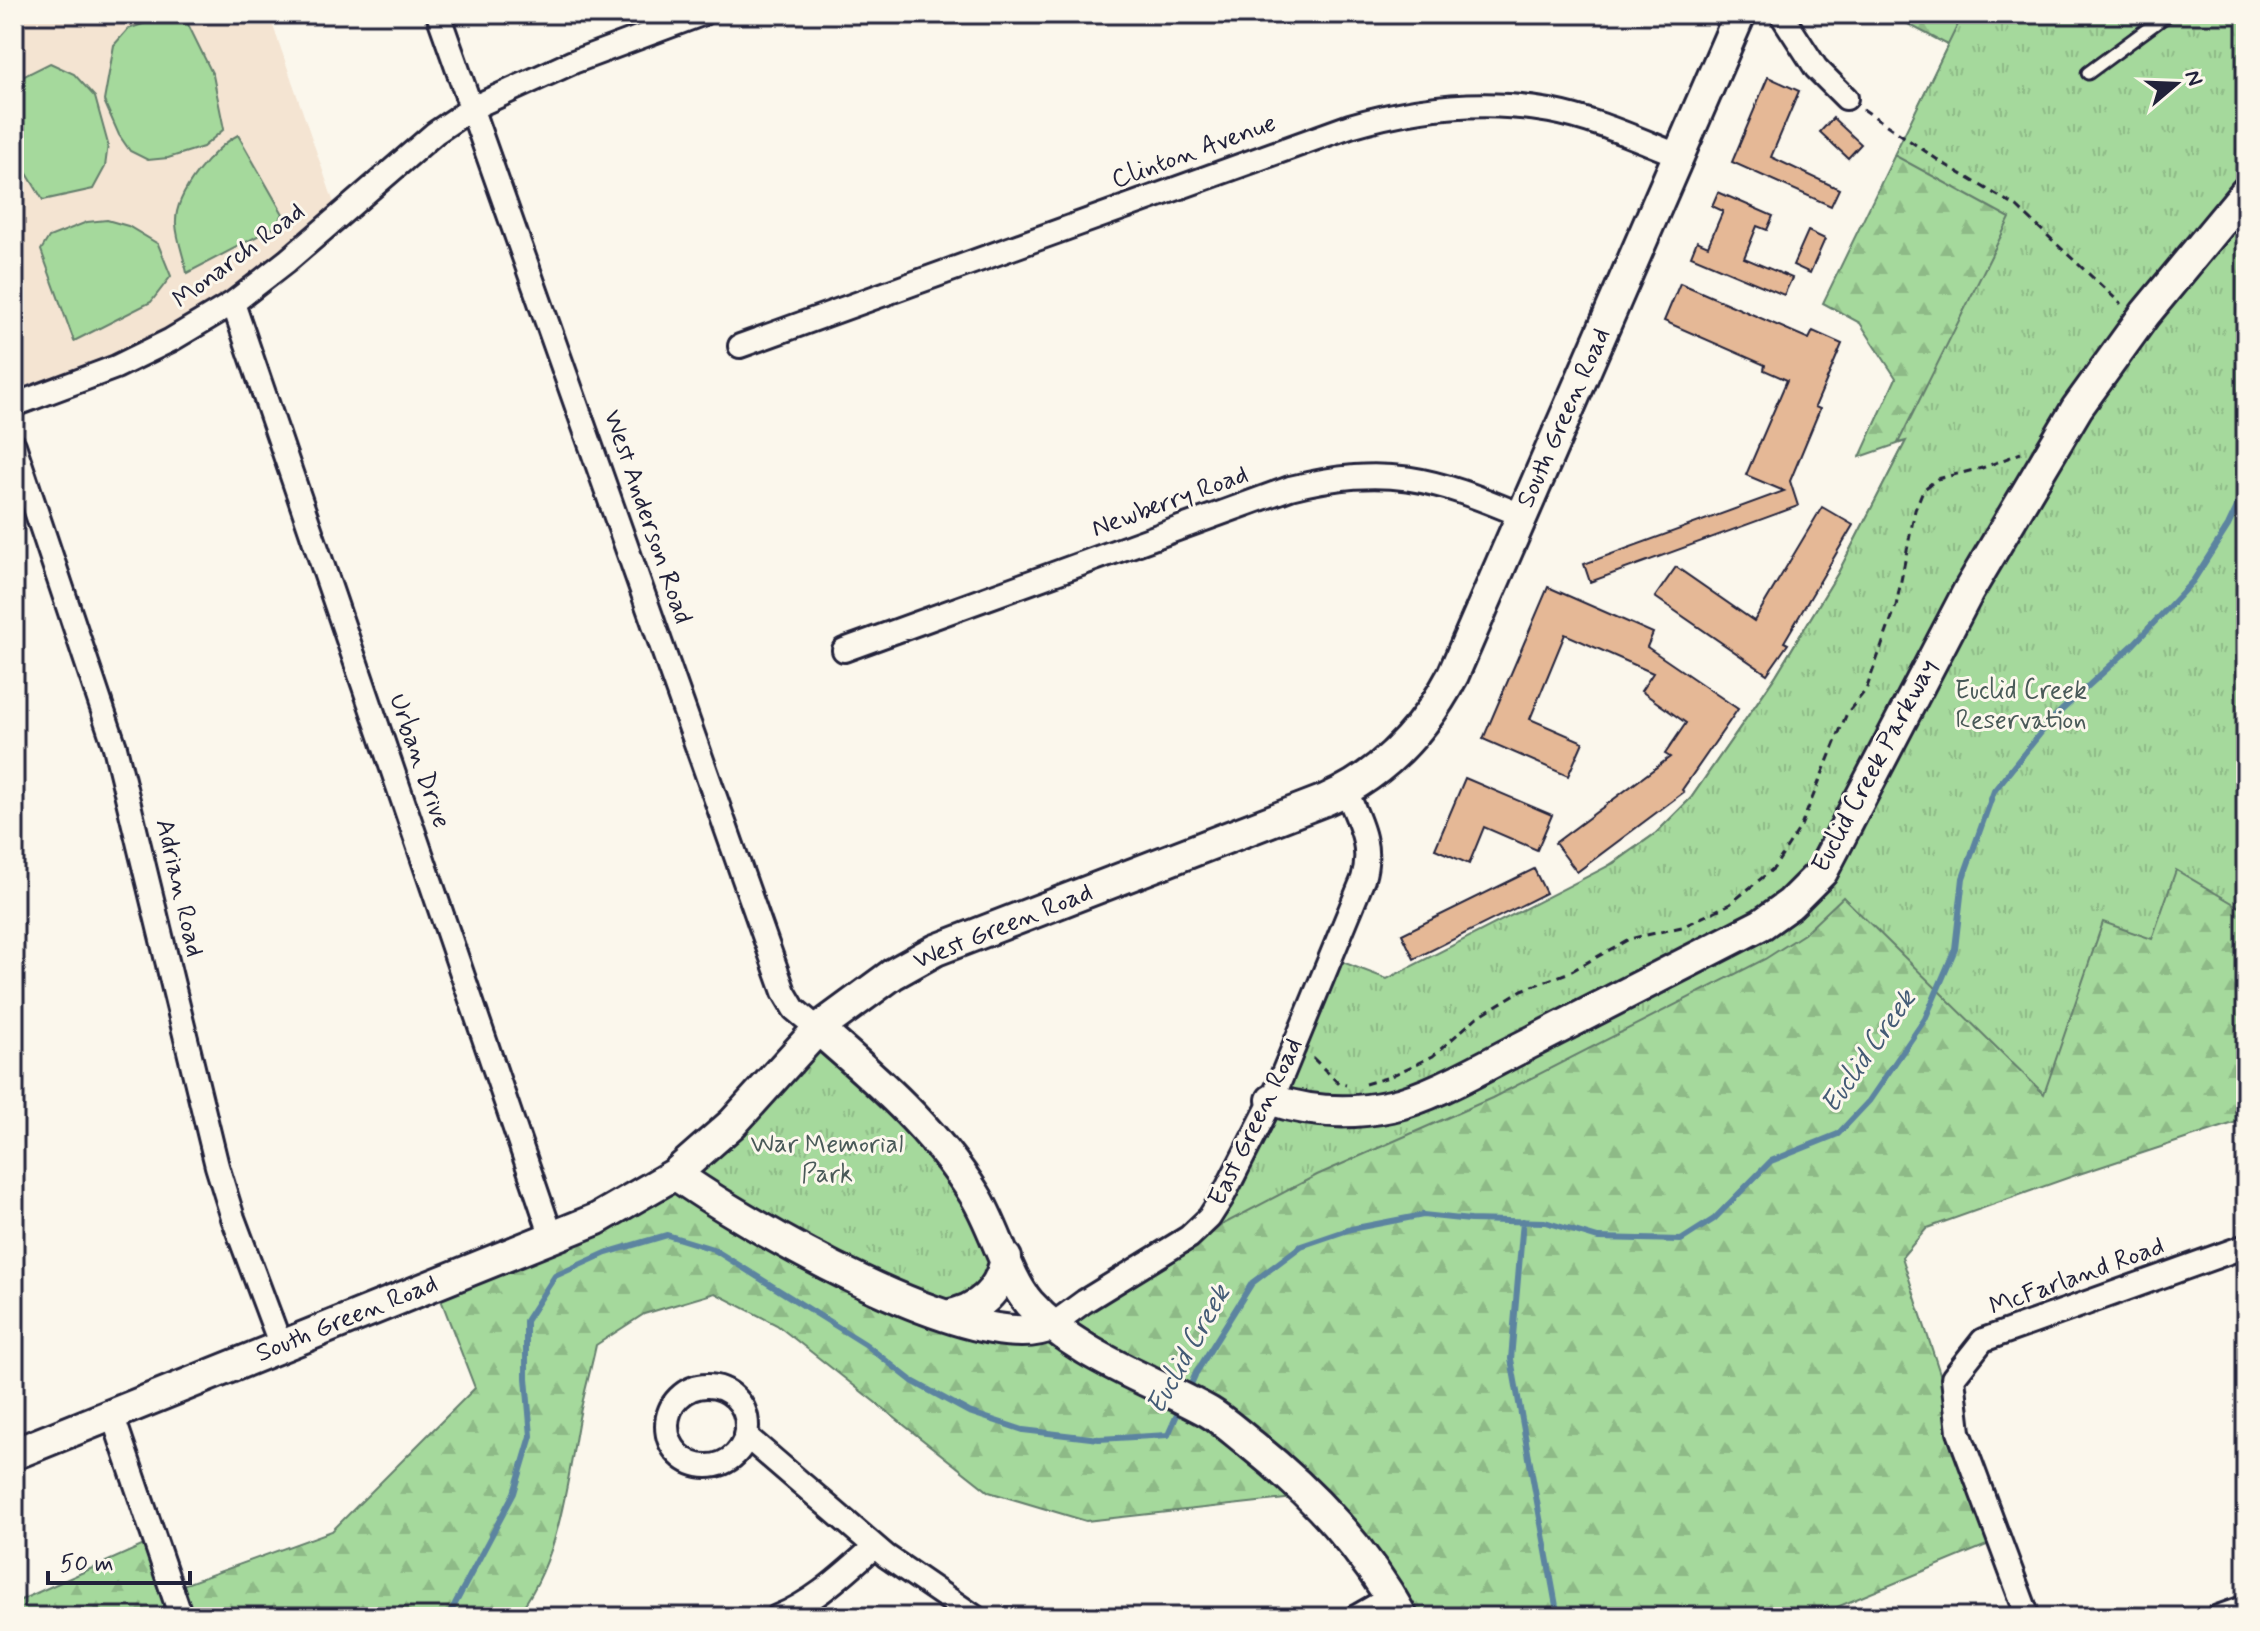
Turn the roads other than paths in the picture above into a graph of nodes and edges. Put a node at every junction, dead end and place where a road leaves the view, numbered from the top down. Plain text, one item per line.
1 (438, 14) edge
2 (702, 14) edge
3 (1740, 14) edge
4 (1781, 14) edge
5 (2168, 14) edge
6 (2088, 73) dead end
7 (1846, 98) road end
8 (472, 108) junction
9 (1678, 155) junction
10 (2246, 192) edge
11 (233, 303) junction
12 (740, 346) dead end
13 (14, 405) edge
14 (14, 445) edge
15 (1521, 515) junction
16 (844, 650) dead end
17 (1346, 791) junction
18 (818, 1029) junction
19 (1272, 1100) junction
20 (675, 1174) junction
21 (552, 1237) junction
22 (2246, 1246) edge
23 (1006, 1258) junction
24 (946, 1316) junction
25 (1052, 1325) junction
26 (281, 1346) junction
27 (112, 1414) junction
28 (745, 1435) dead end
29 (14, 1454) edge
30 (874, 1547) junction
31 (1397, 1607) edge
32 (2246, 1607) edge
33 (181, 1617) edge
34 (777, 1617) edge
35 (975, 1617) edge
36 (1356, 1617) edge
37 (2028, 1617) edge
38 (2218, 1617) edge

1 - 8 street, West Anderson Road
2 - 8 street, Monarch Road
3 - 9 street, South Green Road
4 - 7 street
5 - 6 lane
8 - 11 street, Monarch Road
8 - 18 street, West Anderson Road
9 - 12 street, Clinton Avenue
9 - 15 street, South Green Road
10 - 19 street, Euclid Creek Parkway
11 - 13 street, Monarch Road
11 - 21 street, Urban Drive
14 - 26 street, Adrian Road
15 - 16 street, Newberry Road
15 - 17 street, South Green Road
17 - 18 street, West Green Road
17 - 19 street, East Green Road
18 - 20 street, West Green Road
18 - 23 street
19 - 25 street, East Green Road
20 - 21 street, South Green Road
20 - 24 street, East Green Road
21 - 26 street, South Green Road
22 - 37 street, McFarland Road
23 - 24 street
23 - 25 street
24 - 25 street, East Green Road
25 - 31 street
26 - 27 street, South Green Road
27 - 29 street, South Green Road
27 - 33 street
28 - 30 street
30 - 34 street
30 - 35 street
31 - 36 street
32 - 38 street

